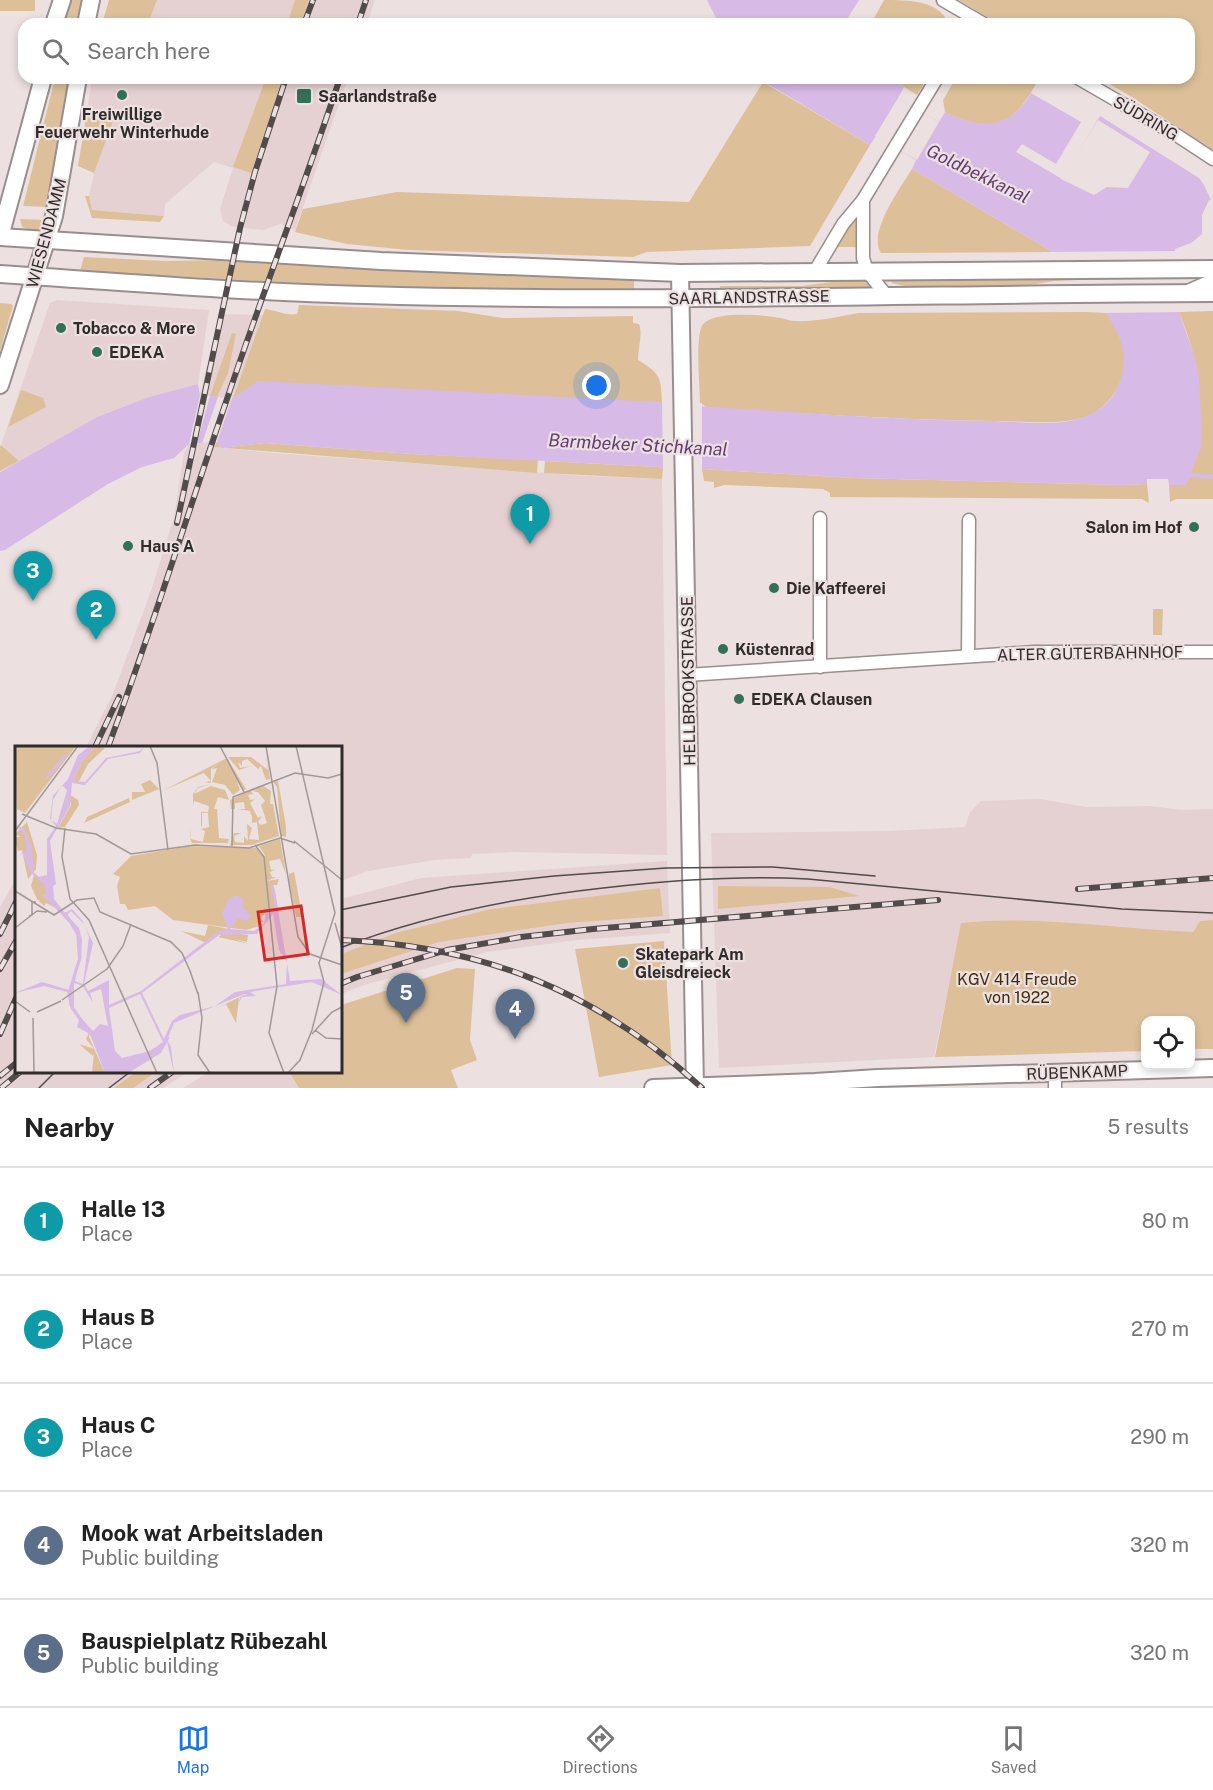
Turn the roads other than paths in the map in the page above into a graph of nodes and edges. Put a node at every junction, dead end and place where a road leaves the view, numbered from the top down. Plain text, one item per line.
1 (62, 0) edge
2 (91, 0) edge
3 (943, 0) edge
4 (56, 18) edge
5 (87, 18) edge
6 (970, 18) edge
7 (41, 84) edge
8 (77, 84) edge
9 (933, 84) edge
10 (1087, 84) edge
11 (1213, 159) edge
12 (862, 200) junction
13 (0, 237) edge
14 (47, 241) junction
15 (1213, 269) edge
16 (815, 271) junction
17 (867, 271) junction
18 (680, 273) junction
19 (0, 274) edge
20 (36, 276) junction
21 (1213, 280) edge
22 (1181, 293) junction
23 (1213, 293) edge
24 (886, 295) junction
25 (681, 297) junction
26 (0, 385) edge
27 (820, 518) dead end
28 (969, 520) dead end
29 (1213, 652) edge
30 (968, 656) junction
31 (820, 667) junction
32 (687, 675) junction
33 (1213, 1068) edge
34 (1055, 1080) edge
35 (695, 1087) edge
36 (653, 1088) edge

1 - 4 main road
2 - 5 main road
3 - 6 street
7 - 13 main road
8 - 14 main road, WIESENDAMM
9 - 12 street
10 - 11 street, SÜDRING
12 - 16 street
12 - 17 street
13 - 14 main road, SAARLANDSTRASSE
14 - 18 main road, SAARLANDSTRASSE
14 - 20 main road, WIESENDAMM
15 - 17 main road, SAARLANDSTRASSE
16 - 17 main road, SAARLANDSTRASSE
16 - 18 main road, SAARLANDSTRASSE
17 - 24 street
18 - 25 main road, HELLBROOKSTRASSE
19 - 20 main road, SAARLANDSTRASSE
20 - 25 main road, SAARLANDSTRASSE
20 - 26 main road, WIESENDAMM
21 - 22 street
22 - 23 main road, SAARLANDSTRASSE
22 - 24 main road, SAARLANDSTRASSE
24 - 25 main road, SAARLANDSTRASSE
25 - 32 main road, HELLBROOKSTRASSE
27 - 31 street
28 - 30 street
29 - 30 street, ALTER GÜTERBAHNHOF
30 - 31 street, ALTER GÜTERBAHNHOF
31 - 32 street, ALTER GÜTERBAHNHOF
32 - 35 main road, HELLBROOKSTRASSE
33 - 34 main road, RÜBENKAMP
34 - 35 main road, RÜBENKAMP
35 - 36 main road, RÜBENKAMP

